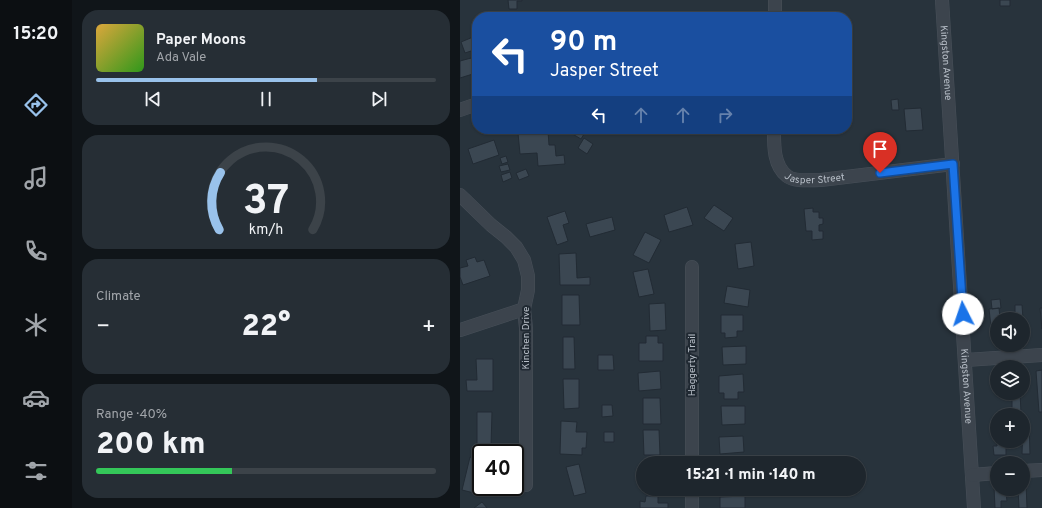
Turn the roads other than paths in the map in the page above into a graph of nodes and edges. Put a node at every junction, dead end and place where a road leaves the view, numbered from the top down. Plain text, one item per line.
1 (775, 0) edge
2 (942, 0) edge
3 (775, 12) edge
4 (472, 106) edge
5 (460, 110) edge
6 (774, 134) edge
7 (953, 164) junction
8 (460, 195) edge
9 (692, 267) dead end
10 (524, 309) junction
11 (460, 330) edge
12 (1042, 355) edge
13 (966, 360) junction
14 (692, 456) edge
15 (1042, 470) edge
16 (1030, 471) edge
17 (990, 474) edge
18 (972, 475) junction
19 (526, 486) dead end
20 (692, 496) edge
21 (692, 508) edge
22 (974, 508) edge

1 - 3 street
2 - 7 street, Kingston Avenue
4 - 5 street
6 - 7 street, Jasper Street
7 - 13 street, Kingston Avenue
8 - 10 street, Kinchen Drive
9 - 14 street, Haggerty Trail
10 - 11 street
10 - 19 street, Kinchen Drive
12 - 13 street
13 - 18 street, Kingston Avenue
15 - 16 street
17 - 18 street
18 - 22 street, Kingston Avenue
20 - 21 street

